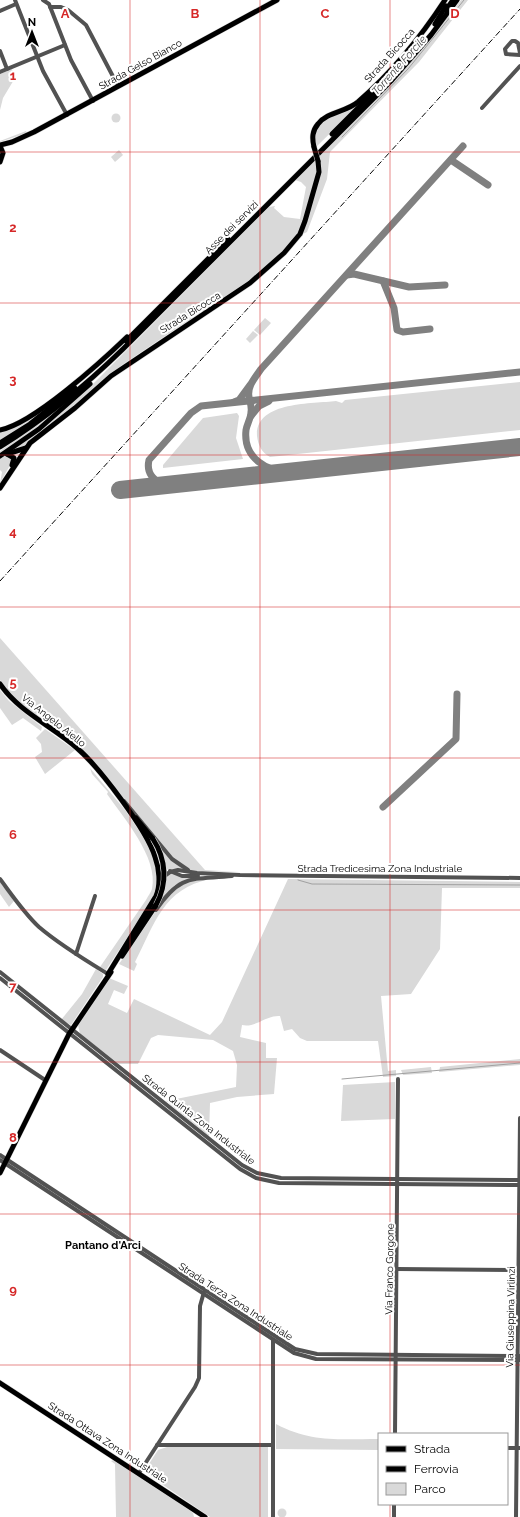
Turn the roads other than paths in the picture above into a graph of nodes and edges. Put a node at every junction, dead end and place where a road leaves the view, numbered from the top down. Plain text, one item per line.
1 (44, 0) edge
2 (277, 0) edge
3 (445, 0) edge
4 (450, 0) edge
5 (453, 0) edge
6 (458, 0) edge
7 (16, 2) edge
8 (50, 7) junction
9 (0, 11) edge
10 (435, 24) junction
11 (66, 45) junction
12 (517, 46) junction
13 (0, 51) edge
14 (510, 54) junction
15 (520, 54) edge
16 (37, 56) junction
17 (520, 66) edge
18 (7, 69) junction
19 (0, 72) edge
20 (118, 86) junction
21 (93, 100) junction
22 (482, 108) dead end
23 (67, 115) junction
24 (12, 142) junction
25 (0, 146) edge
26 (3, 152) junction
27 (0, 162) edge
28 (146, 326) junction
29 (135, 332) junction
30 (0, 430) edge
31 (0, 443) edge
32 (0, 447) edge
33 (27, 447) junction
34 (3, 455) edge
35 (7, 476) junction
36 (0, 487) edge
37 (0, 684) edge
38 (113, 789) junction
39 (120, 796) junction
40 (156, 857) junction
41 (170, 872) junction
42 (192, 872) junction
43 (240, 875) junction
44 (226, 877) junction
45 (520, 878) edge
46 (0, 879) edge
47 (158, 891) junction
48 (95, 896) dead end
49 (129, 946) junction
50 (76, 954) junction
51 (0, 972) edge
52 (108, 974) junction
53 (0, 978) edge
54 (77, 1020) junction
55 (70, 1031) junction
56 (81, 1036) junction
57 (0, 1050) edge
58 (398, 1079) dead end
59 (45, 1080) junction
60 (520, 1118) edge
61 (0, 1155) edge
62 (4, 1161) edge
63 (0, 1173) edge
64 (275, 1180) junction
65 (398, 1181) junction
66 (520, 1182) edge
67 (397, 1269) junction
68 (519, 1270) edge
69 (204, 1292) junction
70 (273, 1335) junction
71 (273, 1341) junction
72 (396, 1357) junction
73 (519, 1358) edge
74 (0, 1382) edge
75 (395, 1433) edge
76 (157, 1445) junction
77 (273, 1445) junction
78 (518, 1448) edge
79 (139, 1473) junction
80 (394, 1505) edge
81 (206, 1517) edge
82 (273, 1517) edge
83 (394, 1517) edge
84 (516, 1517) edge

1 - 8 street
2 - 20 main road, Strada Gelso Bianco
3 - 33 main road, Strada Bicocca, bridge
4 - 10 main road
5 - 10 main road, Asse dei servizi
6 - 28 main road, Asse dei servizi
7 - 9 street
7 - 16 street
8 - 11 street
8 - 20 street
10 - 29 main road, Asse dei servizi
11 - 16 street
11 - 21 street
12 - 14 street
12 - 14 street
12 - 15 street
13 - 18 street
14 - 15 street
16 - 18 street
16 - 23 street
17 - 22 street
18 - 19 street
20 - 21 main road, Strada Gelso Bianco
21 - 23 main road, Strada Gelso Bianco
23 - 24 main road, Strada Gelso Bianco
24 - 25 main road, Strada Gelso Bianco
24 - 26 main road, Strada Gelso Bianco
25 - 26 main road
26 - 27 main road
28 - 32 main road, Asse dei servizi
28 - 34 main road
29 - 30 main road
29 - 31 main road, Asse dei servizi
33 - 34 main road
33 - 35 main road
34 - 35 main road
35 - 36 main road
37 - 38 main road, Via Angelo Aiello
38 - 39 main road
38 - 40 main road
39 - 42 street
39 - 49 main road, bridge
40 - 41 street
40 - 47 main road
41 - 42 street
41 - 44 street
41 - 47 street
42 - 43 street
43 - 44 street
43 - 45 street, Strada Tredicesima Zona Industriale
44 - 49 street
46 - 50 street
47 - 52 main road
48 - 50 street
49 - 52 main road
50 - 52 street
51 - 55 street, Strada Quinta Zona Industriale
52 - 54 main road
53 - 55 street, Strada Quinta Zona Industriale
54 - 55 main road
54 - 56 street
55 - 56 street, Strada Quinta Zona Industriale
55 - 59 main road
55 - 64 street, Strada Quinta Zona Industriale
56 - 64 street, Strada Quinta Zona Industriale
57 - 59 street
58 - 65 street, Via Franco Gorgone
59 - 62 main road
60 - 66 street, Via Giuseppina Virlinzi
61 - 62 street, Strada Terza Zona Industriale
62 - 63 main road
62 - 69 street, Strada Terza Zona Industriale
64 - 65 street, Strada Quinta Zona Industriale
65 - 66 street, Strada Quinta Zona Industriale
65 - 67 street, Via Franco Gorgone
66 - 68 street, Via Giuseppina Virlinzi
67 - 68 street
67 - 72 street, Via Franco Gorgone
68 - 73 street, Via Giuseppina Virlinzi
69 - 70 street, Strada Terza Zona Industriale
69 - 71 street, Strada Terza Zona Industriale
69 - 76 street
70 - 71 street
70 - 72 street, Strada Terza Zona Industriale
71 - 72 street, Strada Terza Zona Industriale
71 - 77 street
72 - 73 street, Strada Terza Zona Industriale
72 - 75 street, Via Franco Gorgone
73 - 78 street, Via Giuseppina Virlinzi
74 - 79 main road, Strada Ottava Zona Industriale
76 - 77 street
76 - 79 street
77 - 82 street
78 - 84 street, Via Giuseppina Virlinzi
79 - 81 main road, Strada Ottava Zona Industriale
80 - 83 street

